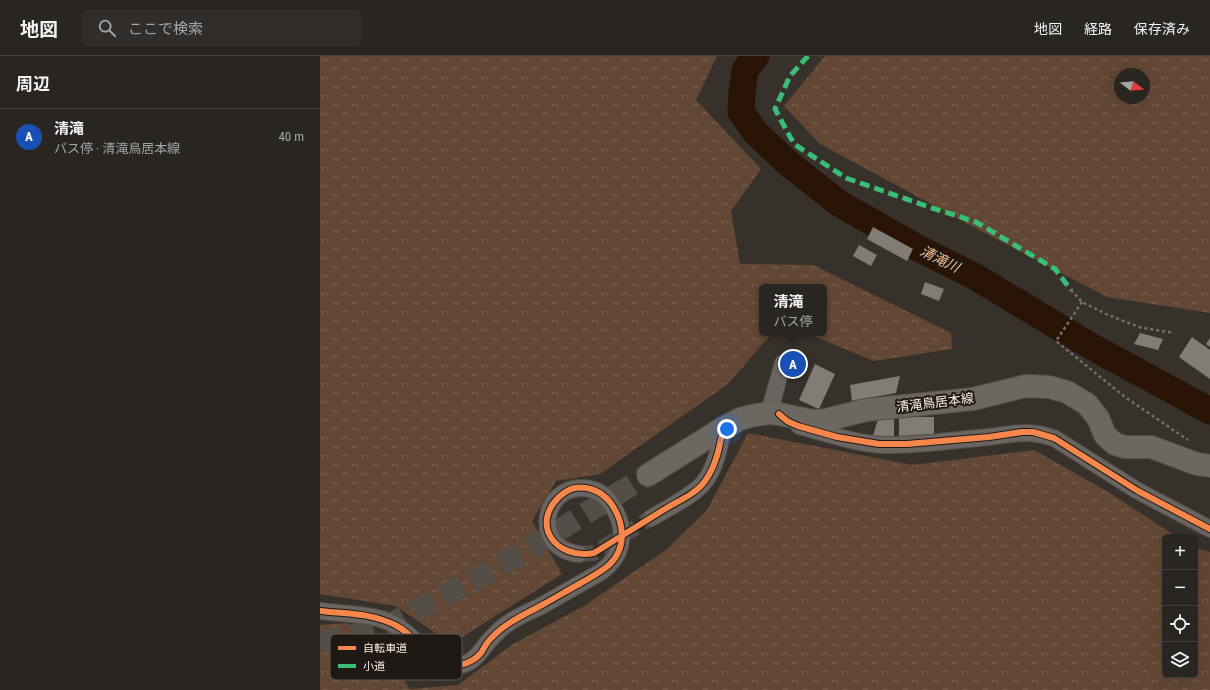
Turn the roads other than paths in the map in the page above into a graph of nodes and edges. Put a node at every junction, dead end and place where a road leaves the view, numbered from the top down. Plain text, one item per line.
1 (772, 414) junction
2 (723, 428) junction
3 (1210, 466) edge
4 (648, 475) tunnel mouth
5 (651, 518) tunnel mouth
6 (1210, 530) edge
7 (579, 554) tunnel mouth
8 (320, 611) edge
9 (408, 634) edge
10 (462, 664) edge

1 - 1 lane
1 - 2 main road, 清滝鳥居本線
1 - 3 main road, 清滝鳥居本線
1 - 6 street
2 - 4 main road, 清滝鳥居本線
2 - 5 street
7 - 10 street
8 - 9 street

